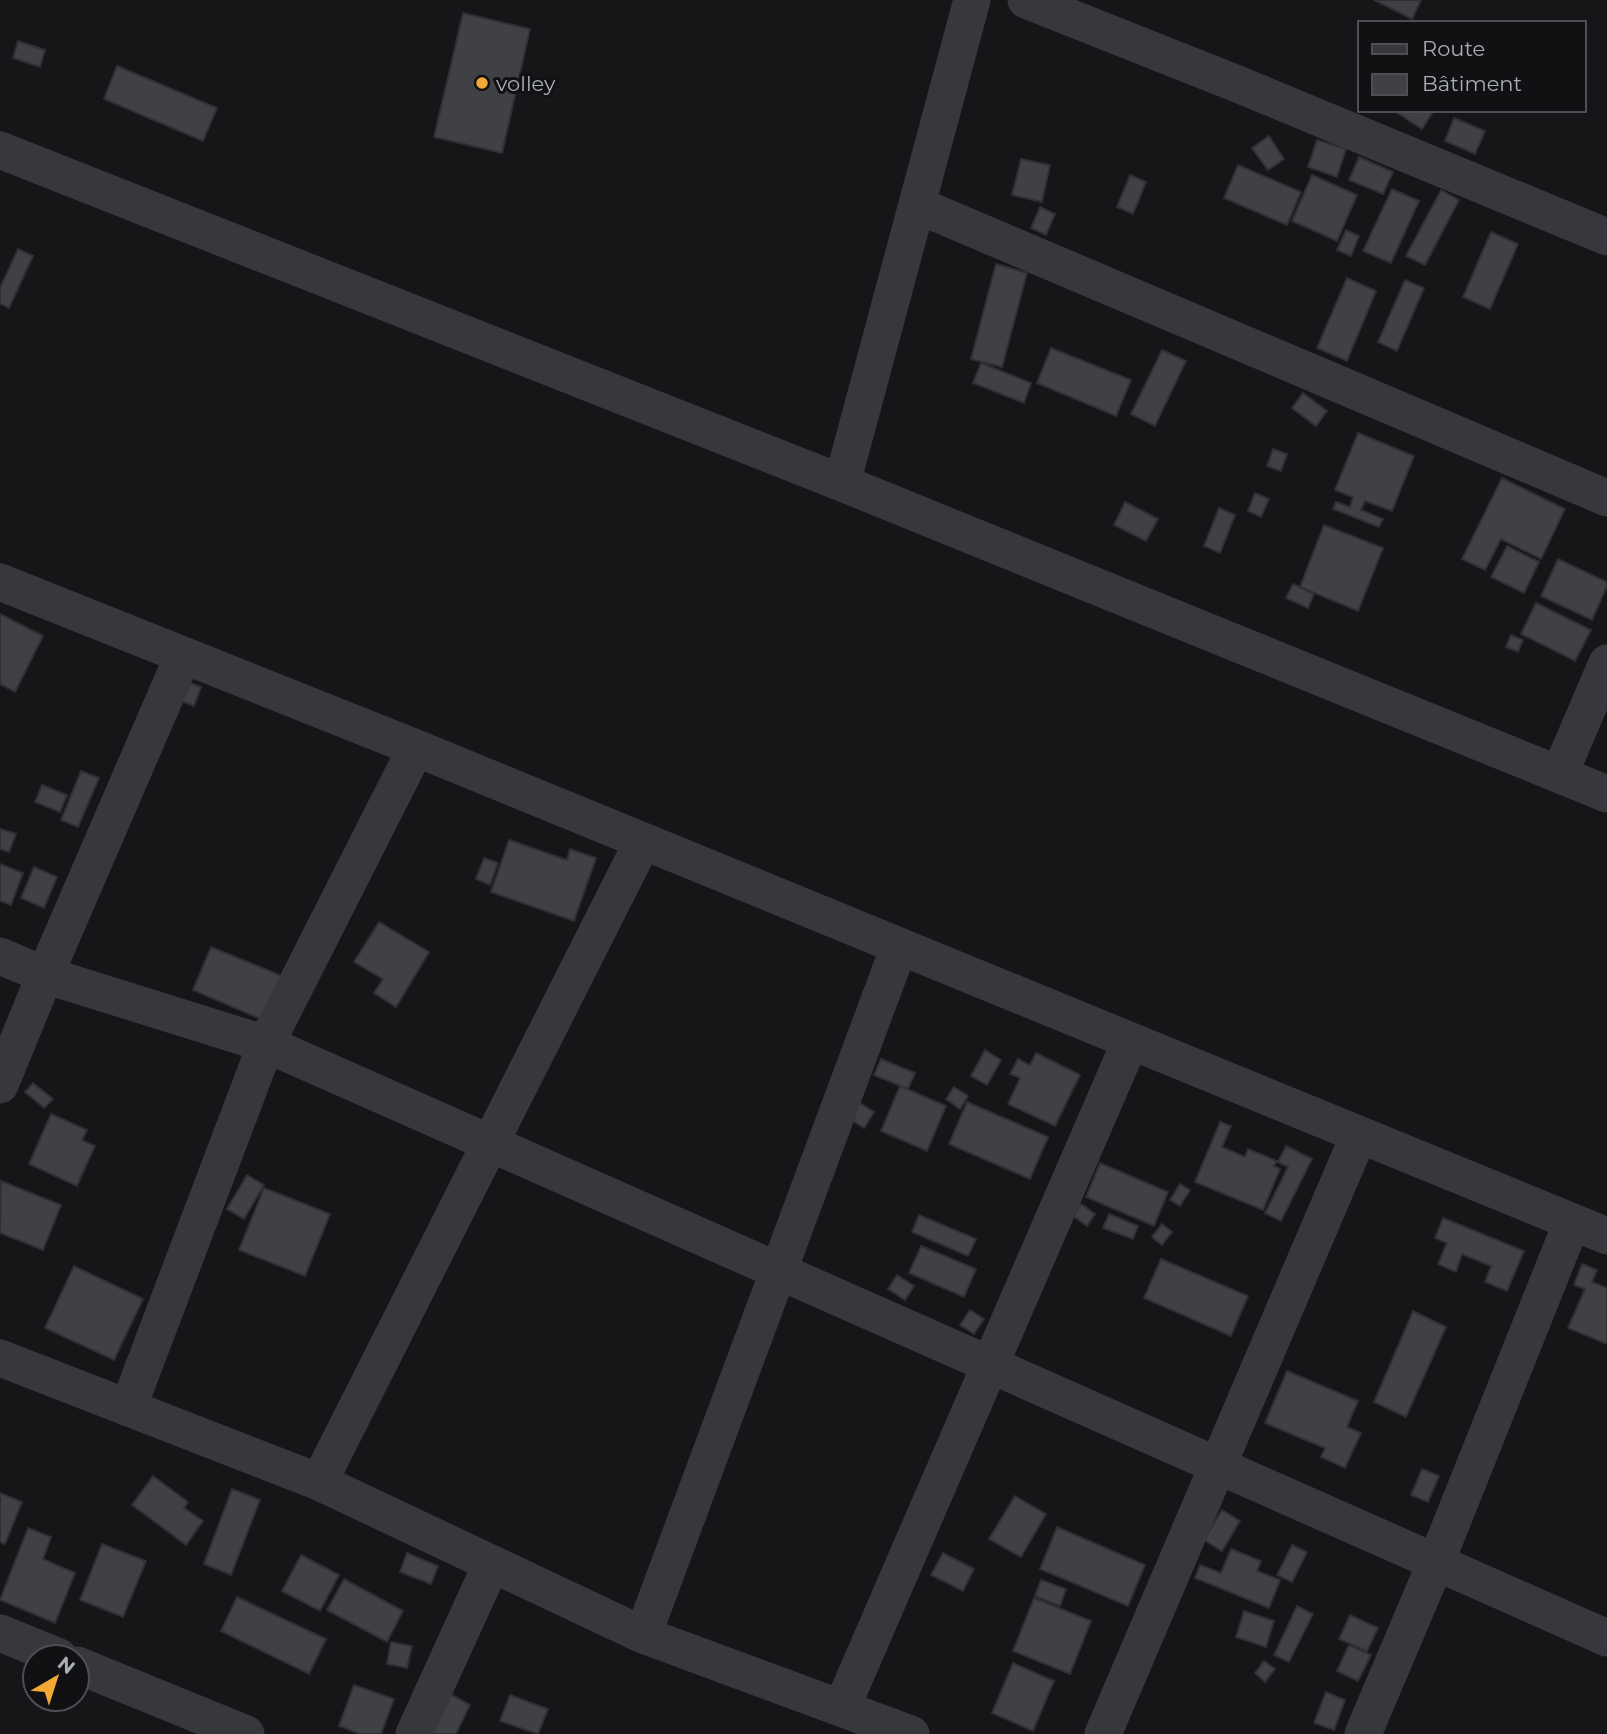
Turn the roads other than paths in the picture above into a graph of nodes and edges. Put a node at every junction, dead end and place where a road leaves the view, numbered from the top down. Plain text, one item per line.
1 (972, 0) edge
2 (1026, 0) edge
3 (0, 150) edge
4 (917, 205) junction
5 (1607, 237) edge
6 (842, 483) junction
7 (1607, 498) edge
8 (0, 582) edge
9 (183, 656) junction
10 (1607, 663) edge
11 (416, 748) junction
12 (1560, 774) junction
13 (1607, 794) edge
14 (643, 841) junction
15 (899, 947) junction
16 (0, 956) edge
17 (45, 975) junction
18 (1130, 1042) junction
19 (266, 1044) junction
20 (0, 1085) edge
21 (1359, 1135) junction
22 (491, 1144) junction
23 (1572, 1222) junction
24 (1607, 1236) edge
25 (777, 1271) junction
26 (0, 1358) edge
27 (990, 1365) junction
28 (128, 1408) junction
29 (1219, 1466) junction
30 (319, 1482) junction
31 (1436, 1562) junction
32 (491, 1564) junction
33 (0, 1633) edge
34 (643, 1634) junction
35 (1607, 1638) edge
36 (25, 1643) edge
37 (91, 1671) edge
38 (842, 1707) junction
39 (246, 1734) edge
40 (414, 1734) edge
41 (911, 1734) edge
42 (1103, 1734) edge
43 (1363, 1734) edge

1 - 4 street
2 - 5 street
3 - 6 street
4 - 6 street
4 - 7 street
6 - 12 street
8 - 9 street
9 - 11 street
9 - 17 street
10 - 12 street
11 - 14 street
11 - 19 street
12 - 13 street
14 - 15 street
14 - 22 street
15 - 18 street
15 - 25 street
16 - 17 street
17 - 19 street
17 - 20 street
18 - 21 street
18 - 27 street
19 - 22 street
19 - 28 street
21 - 23 street
21 - 29 street
22 - 25 street
22 - 30 street
23 - 24 street
23 - 31 street
25 - 27 street
25 - 34 street
26 - 28 street
27 - 29 street
27 - 38 street
28 - 30 street
29 - 31 street
29 - 42 street
30 - 32 street
31 - 35 street
31 - 43 street
32 - 34 street
32 - 40 street
33 - 36 street
34 - 38 street
37 - 39 street
38 - 41 street

